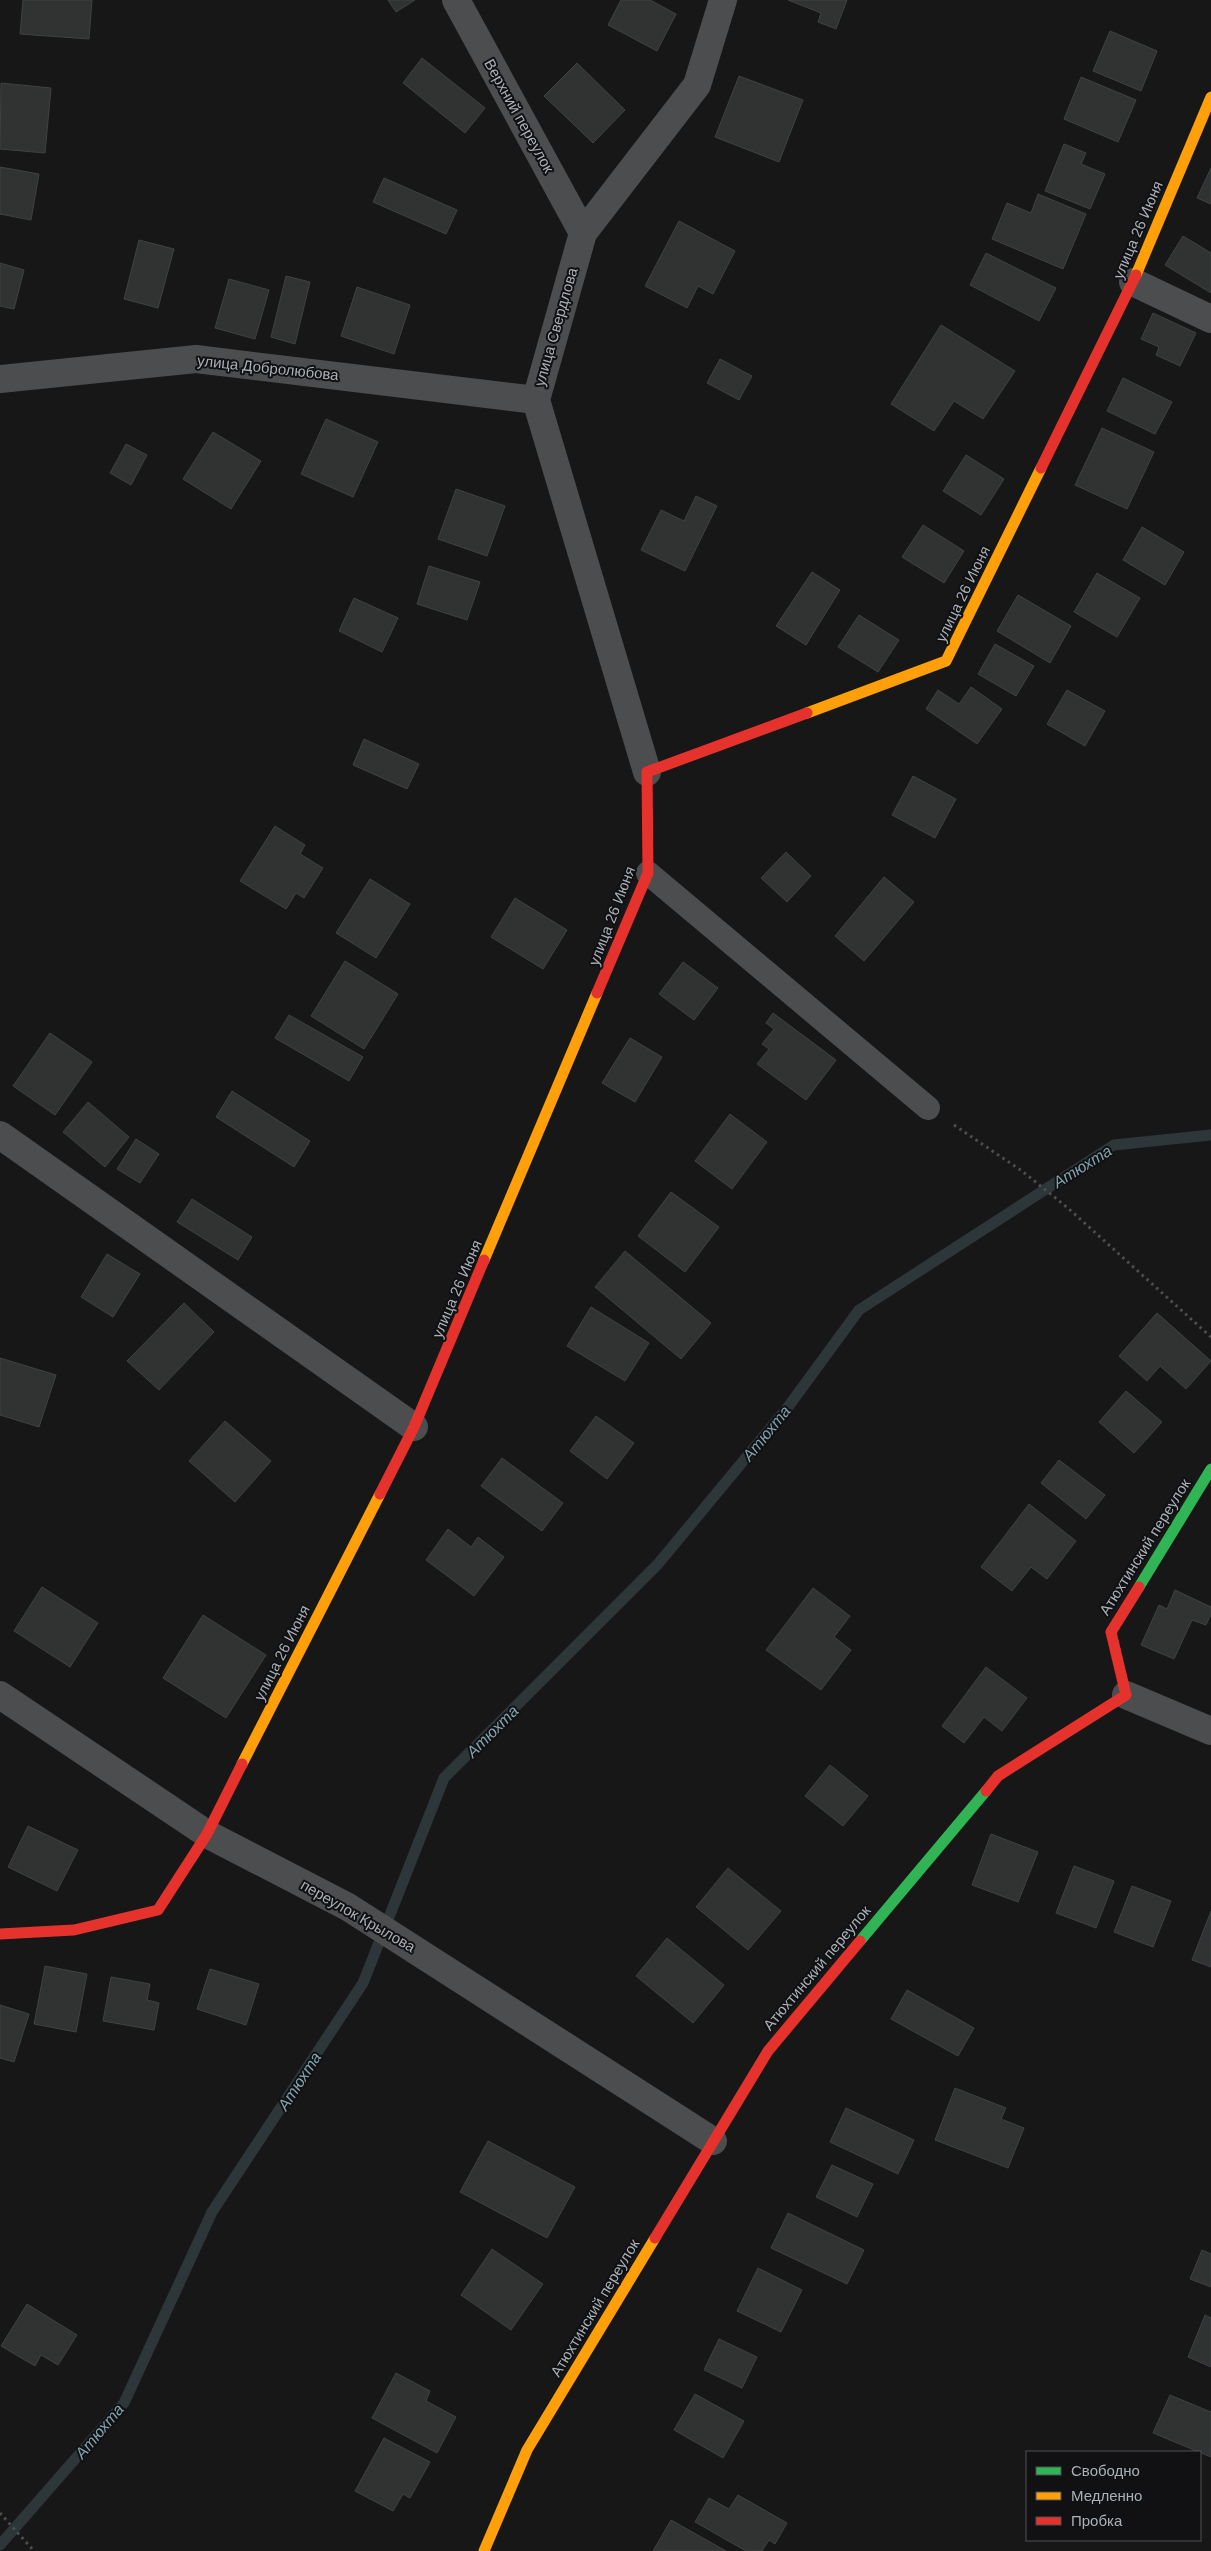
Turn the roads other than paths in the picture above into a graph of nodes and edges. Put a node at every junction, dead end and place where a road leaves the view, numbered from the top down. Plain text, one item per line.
1 (456, 0) edge
2 (723, 0) edge
3 (1211, 98) edge
4 (582, 232) junction
5 (1133, 282) junction
6 (1211, 319) edge
7 (0, 379) edge
8 (536, 400) junction
9 (647, 772) junction
10 (648, 873) junction
11 (928, 1108) road end
12 (0, 1135) edge
13 (414, 1428) junction
14 (1211, 1469) edge
15 (0, 1695) edge
16 (1126, 1695) junction
17 (1211, 1731) edge
18 (207, 1834) junction
19 (0, 1934) edge
20 (713, 2141) junction
21 (484, 2551) edge

1 - 4 street, Верхний переулок
2 - 4 street, улица Свердлова
3 - 5 street, улица 26 Июня
4 - 8 street, улица Свердлова
5 - 6 street
5 - 9 street, улица 26 Июня
7 - 8 street, улица Добролюбова
8 - 9 street, улица Свердлова
9 - 10 street, улица 26 Июня
10 - 11 lane
10 - 13 street, улица 26 Июня
12 - 13 street
13 - 18 street, улица 26 Июня
14 - 16 street, Атюхтинский переулок
15 - 18 street, переулок Крылова
16 - 17 street
16 - 20 street, Атюхтинский переулок
18 - 19 street, улица 26 Июня
18 - 20 street, переулок Крылова
20 - 21 street, Атюхтинский переулок

